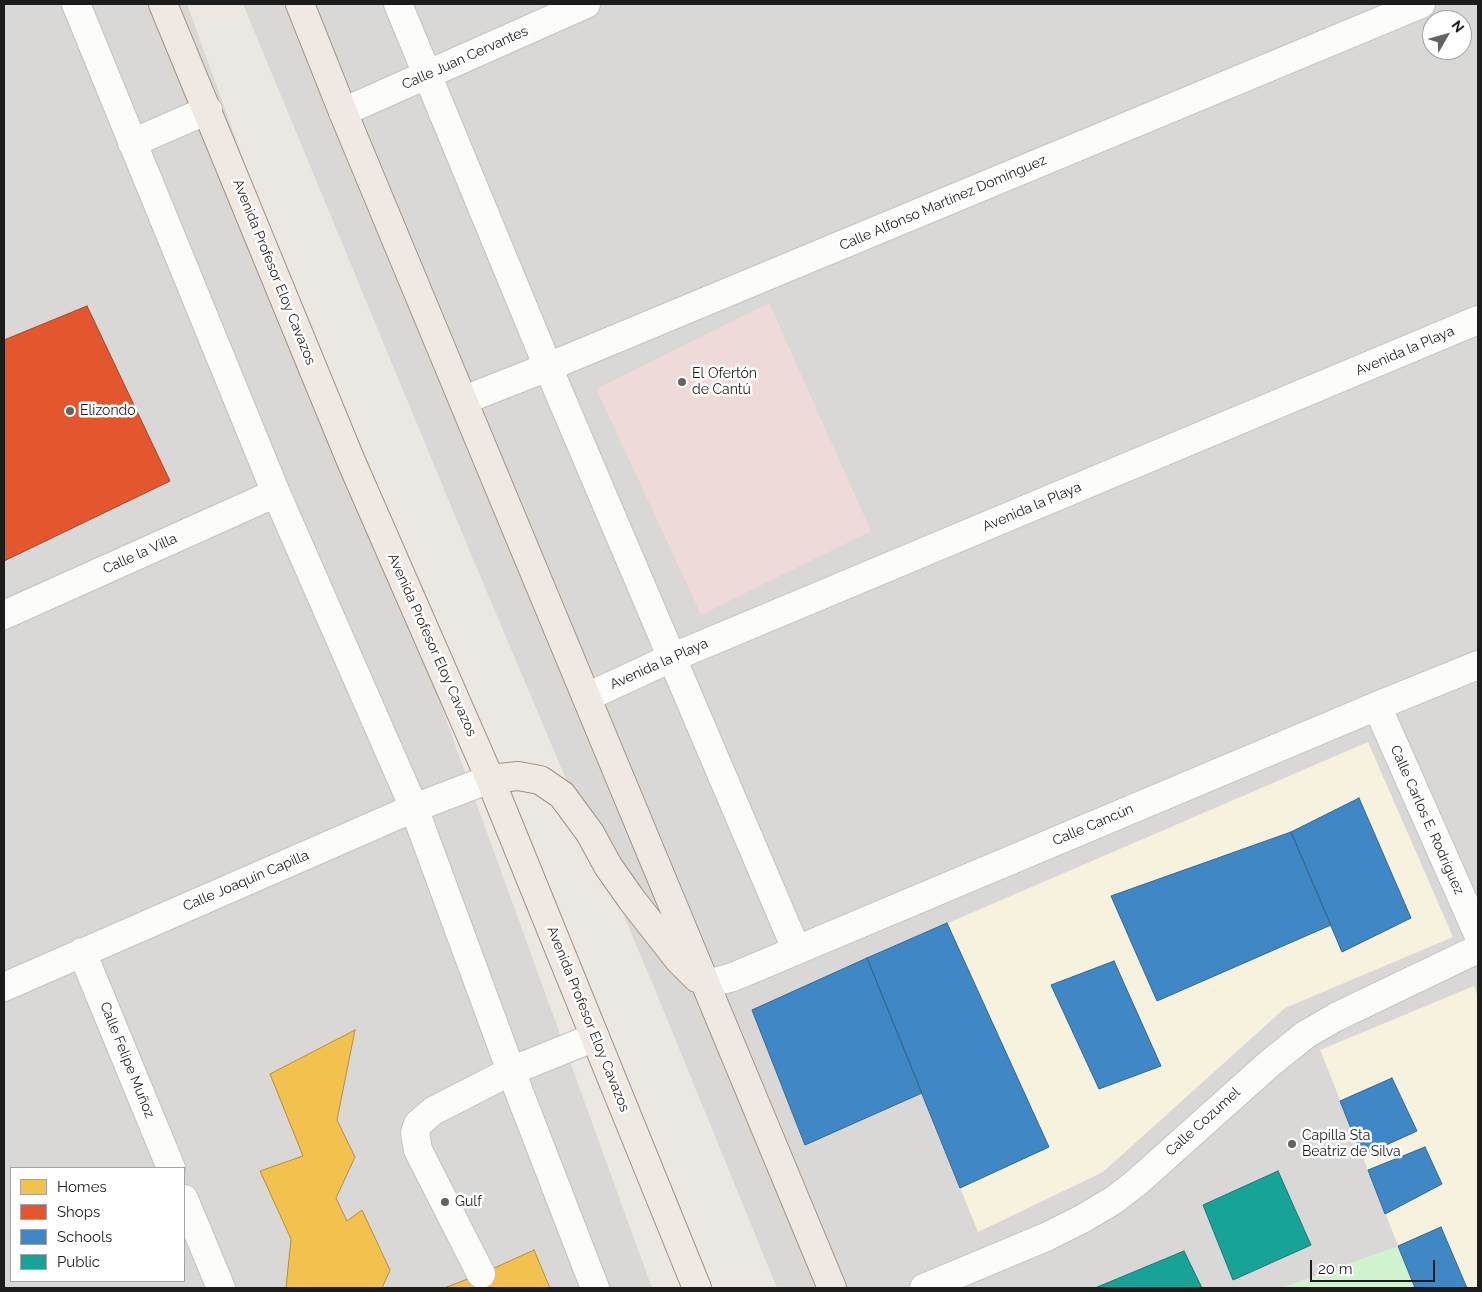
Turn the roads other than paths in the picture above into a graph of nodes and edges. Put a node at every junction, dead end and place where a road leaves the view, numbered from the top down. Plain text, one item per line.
1 (76, 4) edge
2 (163, 4) edge
3 (300, 4) edge
4 (398, 4) edge
5 (586, 4) edge
6 (1421, 4) edge
7 (427, 75) junction
8 (208, 110) junction
9 (343, 112) junction
10 (132, 144) junction
11 (1478, 320) edge
12 (548, 368) junction
13 (464, 400) junction
14 (276, 492) junction
15 (4, 615) edge
16 (671, 658) junction
17 (1478, 664) edge
18 (587, 697) junction
19 (1376, 706) junction
20 (490, 779) junction
21 (414, 808) junction
22 (1478, 934) edge
23 (1478, 948) edge
24 (796, 949) junction
25 (82, 952) junction
26 (707, 984) junction
27 (4, 987) edge
28 (595, 1037) junction
29 (511, 1071) junction
30 (171, 1167) edge
31 (185, 1200) edge
32 (481, 1274) dead end
33 (221, 1288) edge
34 (595, 1288) edge
35 (697, 1288) edge
36 (832, 1288) edge
37 (924, 1288) edge

1 - 10 street
2 - 8 main road, Avenida Profesor Eloy Cavazos
3 - 9 main road
4 - 7 street
5 - 7 street, Calle Juan Cervantes
6 - 12 street, Calle Alfonso Martínez Domínguez
7 - 9 street, Calle Juan Cervantes
7 - 12 street
8 - 10 street
8 - 20 main road, Avenida Profesor Eloy Cavazos
9 - 13 main road
10 - 14 street
11 - 16 street, Avenida la Playa
12 - 13 street, Calle Alfonso Martínez Domínguez
12 - 16 street
13 - 18 main road
14 - 15 street, Calle la Villa
14 - 21 street
16 - 18 street, Avenida la Playa
16 - 24 street
17 - 19 street, Calle Cancún
18 - 26 main road
19 - 22 street, Calle Carlos E. Rodríguez
19 - 24 street, Calle Cancún
20 - 21 street, Calle Joaquín Capilla
20 - 26 main road
20 - 28 main road, Avenida Profesor Eloy Cavazos
21 - 25 street, Calle Joaquín Capilla
21 - 29 street
23 - 37 street, Calle Cozumel
24 - 26 street, Calle Cancún
25 - 27 street, Calle Joaquín Capilla
25 - 30 street, Calle Felipe Muñoz
26 - 36 main road
28 - 29 street
28 - 35 main road, Avenida Profesor Eloy Cavazos
29 - 32 street
29 - 34 street
31 - 33 street

